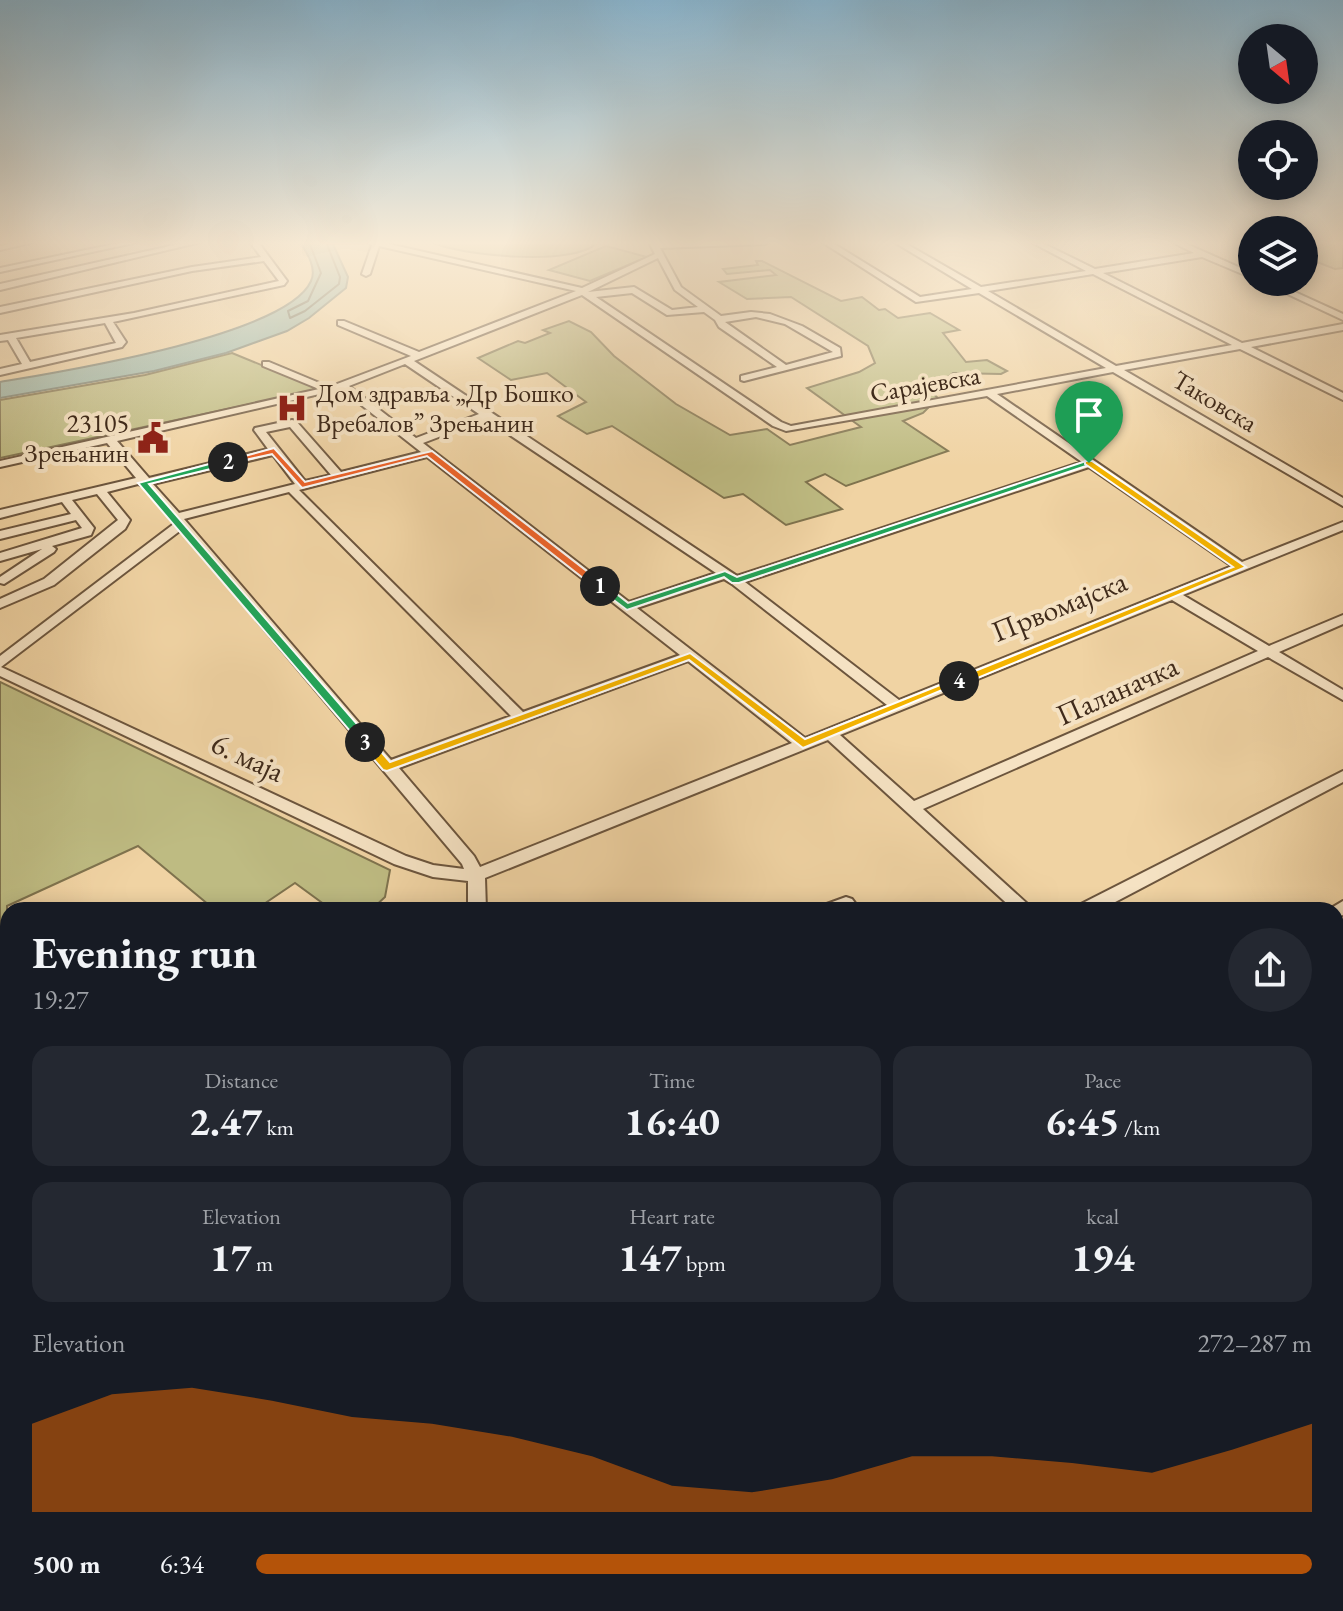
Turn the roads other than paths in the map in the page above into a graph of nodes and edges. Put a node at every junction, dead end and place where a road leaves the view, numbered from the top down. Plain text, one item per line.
1 (125, 317) edge
2 (524, 317) edge
3 (621, 317) edge
4 (716, 317) edge
5 (732, 317) edge
6 (770, 317) edge
7 (1029, 317) edge
8 (1184, 317) edge
9 (719, 319) junction
10 (108, 321) junction
11 (341, 323) dead end
12 (1343, 327) edge
13 (5, 337) edge
14 (1241, 346) junction
15 (414, 358) junction
16 (266, 364) dead end
17 (28, 366) junction
18 (785, 368) junction
19 (1120, 370) junction
20 (0, 372) edge
21 (744, 378) dead end
22 (343, 386) junction
23 (329, 390) junction
24 (991, 394) junction
25 (1343, 397) edge
26 (486, 415) junction
27 (110, 440) junction
28 (415, 442) junction
29 (274, 451) junction
30 (429, 453) junction
31 (1089, 463) junction
32 (0, 464) edge
33 (338, 476) junction
34 (142, 481) junction
35 (296, 486) junction
36 (100, 490) junction
37 (65, 498) junction
38 (1343, 503) edge
39 (0, 514) edge
40 (78, 516) junction
41 (177, 522) junction
42 (1343, 526) edge
43 (87, 532) junction
44 (111, 534) junction
45 (0, 535) edge
46 (61, 541) junction
47 (0, 557) edge
48 (1241, 567) junction
49 (730, 577) junction
50 (2, 579) edge
51 (27, 593) junction
52 (1173, 595) junction
53 (0, 604) edge
54 (627, 607) junction
55 (1343, 619) edge
56 (1269, 652) junction
57 (690, 656) junction
58 (0, 663) edge
59 (0, 671) edge
60 (1343, 696) edge
61 (897, 706) junction
62 (520, 717) junction
63 (830, 734) junction
64 (803, 744) junction
65 (387, 767) junction
66 (1343, 776) edge
67 (912, 808) junction
68 (476, 874) junction
69 (478, 902) edge
70 (1016, 902) edge
71 (1100, 902) edge

1 - 10 street
2 - 15 street
3 - 24 street, Сарајевска
4 - 9 street
5 - 9 street
6 - 18 street
7 - 19 street, Таковска
8 - 14 street
9 - 18 street
10 - 13 street
10 - 17 street
11 - 15 street
12 - 14 street, Сарајевска
13 - 17 street
14 - 19 street, Сарајевска
14 - 25 street
15 - 22 street
15 - 26 street
16 - 23 street
17 - 20 street
18 - 21 street
19 - 24 street, Сарајевска
19 - 38 street, Таковска
22 - 23 street
22 - 28 street
23 - 27 street
24 - 31 street
26 - 28 street
26 - 49 street
27 - 32 street
27 - 34 street
28 - 30 street
29 - 33 street
29 - 34 street
29 - 35 street
30 - 33 street
30 - 54 street
31 - 48 street
31 - 49 street
33 - 35 street
34 - 36 street
34 - 41 street
35 - 41 street
35 - 62 street
36 - 37 street
36 - 44 street
37 - 39 street
37 - 40 street
40 - 43 street
40 - 45 street
41 - 58 street
41 - 65 street
42 - 48 street, Првомајска
43 - 44 street
43 - 46 street
44 - 51 street
46 - 47 street
46 - 50 street
48 - 52 street, Првомајска
49 - 54 street
49 - 61 street
50 - 51 street
51 - 53 street
52 - 56 street
52 - 61 street, Првомајска
54 - 57 street
55 - 56 street, Паланачка
56 - 60 street
56 - 67 street, Паланачка
57 - 62 street
57 - 64 street
59 - 68 street, 6. маја
61 - 63 street, Првомајска
62 - 65 street
63 - 64 street, Првомајска
63 - 67 street
64 - 68 street, Првомајска
65 - 68 street
66 - 71 street
67 - 70 street
68 - 69 street

